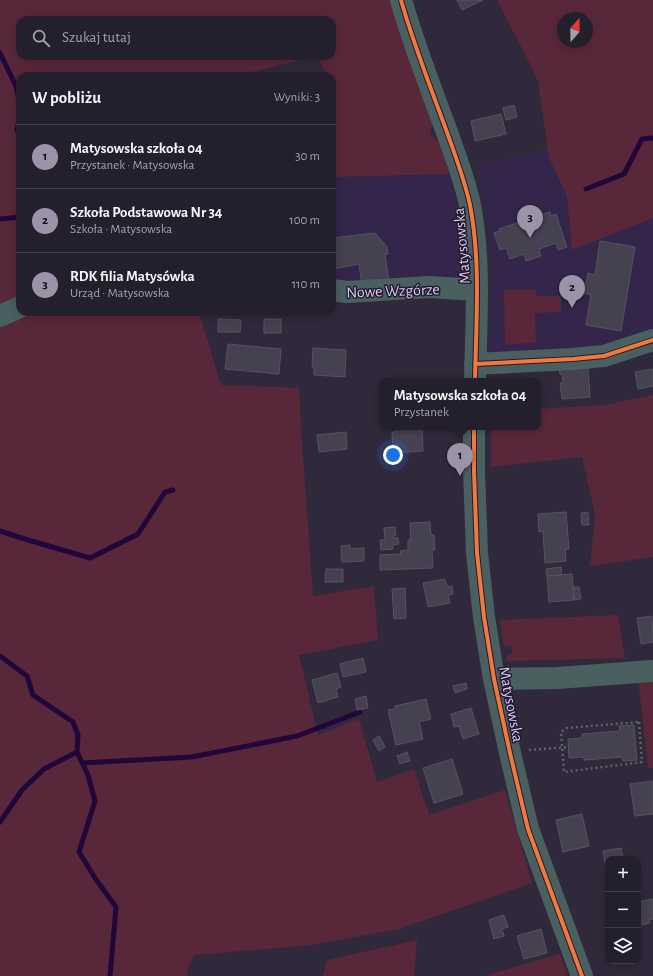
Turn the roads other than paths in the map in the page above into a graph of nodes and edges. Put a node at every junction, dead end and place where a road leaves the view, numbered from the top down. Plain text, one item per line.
1 (401, 0) edge
2 (477, 290) junction
3 (336, 291) edge
4 (16, 309) edge
5 (0, 316) edge
6 (653, 340) edge
7 (475, 372) edge
8 (474, 430) edge
9 (653, 672) edge
10 (494, 679) junction
11 (582, 976) edge

1 - 2 street, Matysowska
2 - 3 street, Nowe Wzgórze
2 - 7 street, Matysowska
4 - 5 street
6 - 7 street
8 - 10 street, Matysowska
9 - 10 street
10 - 11 street, Matysowska

